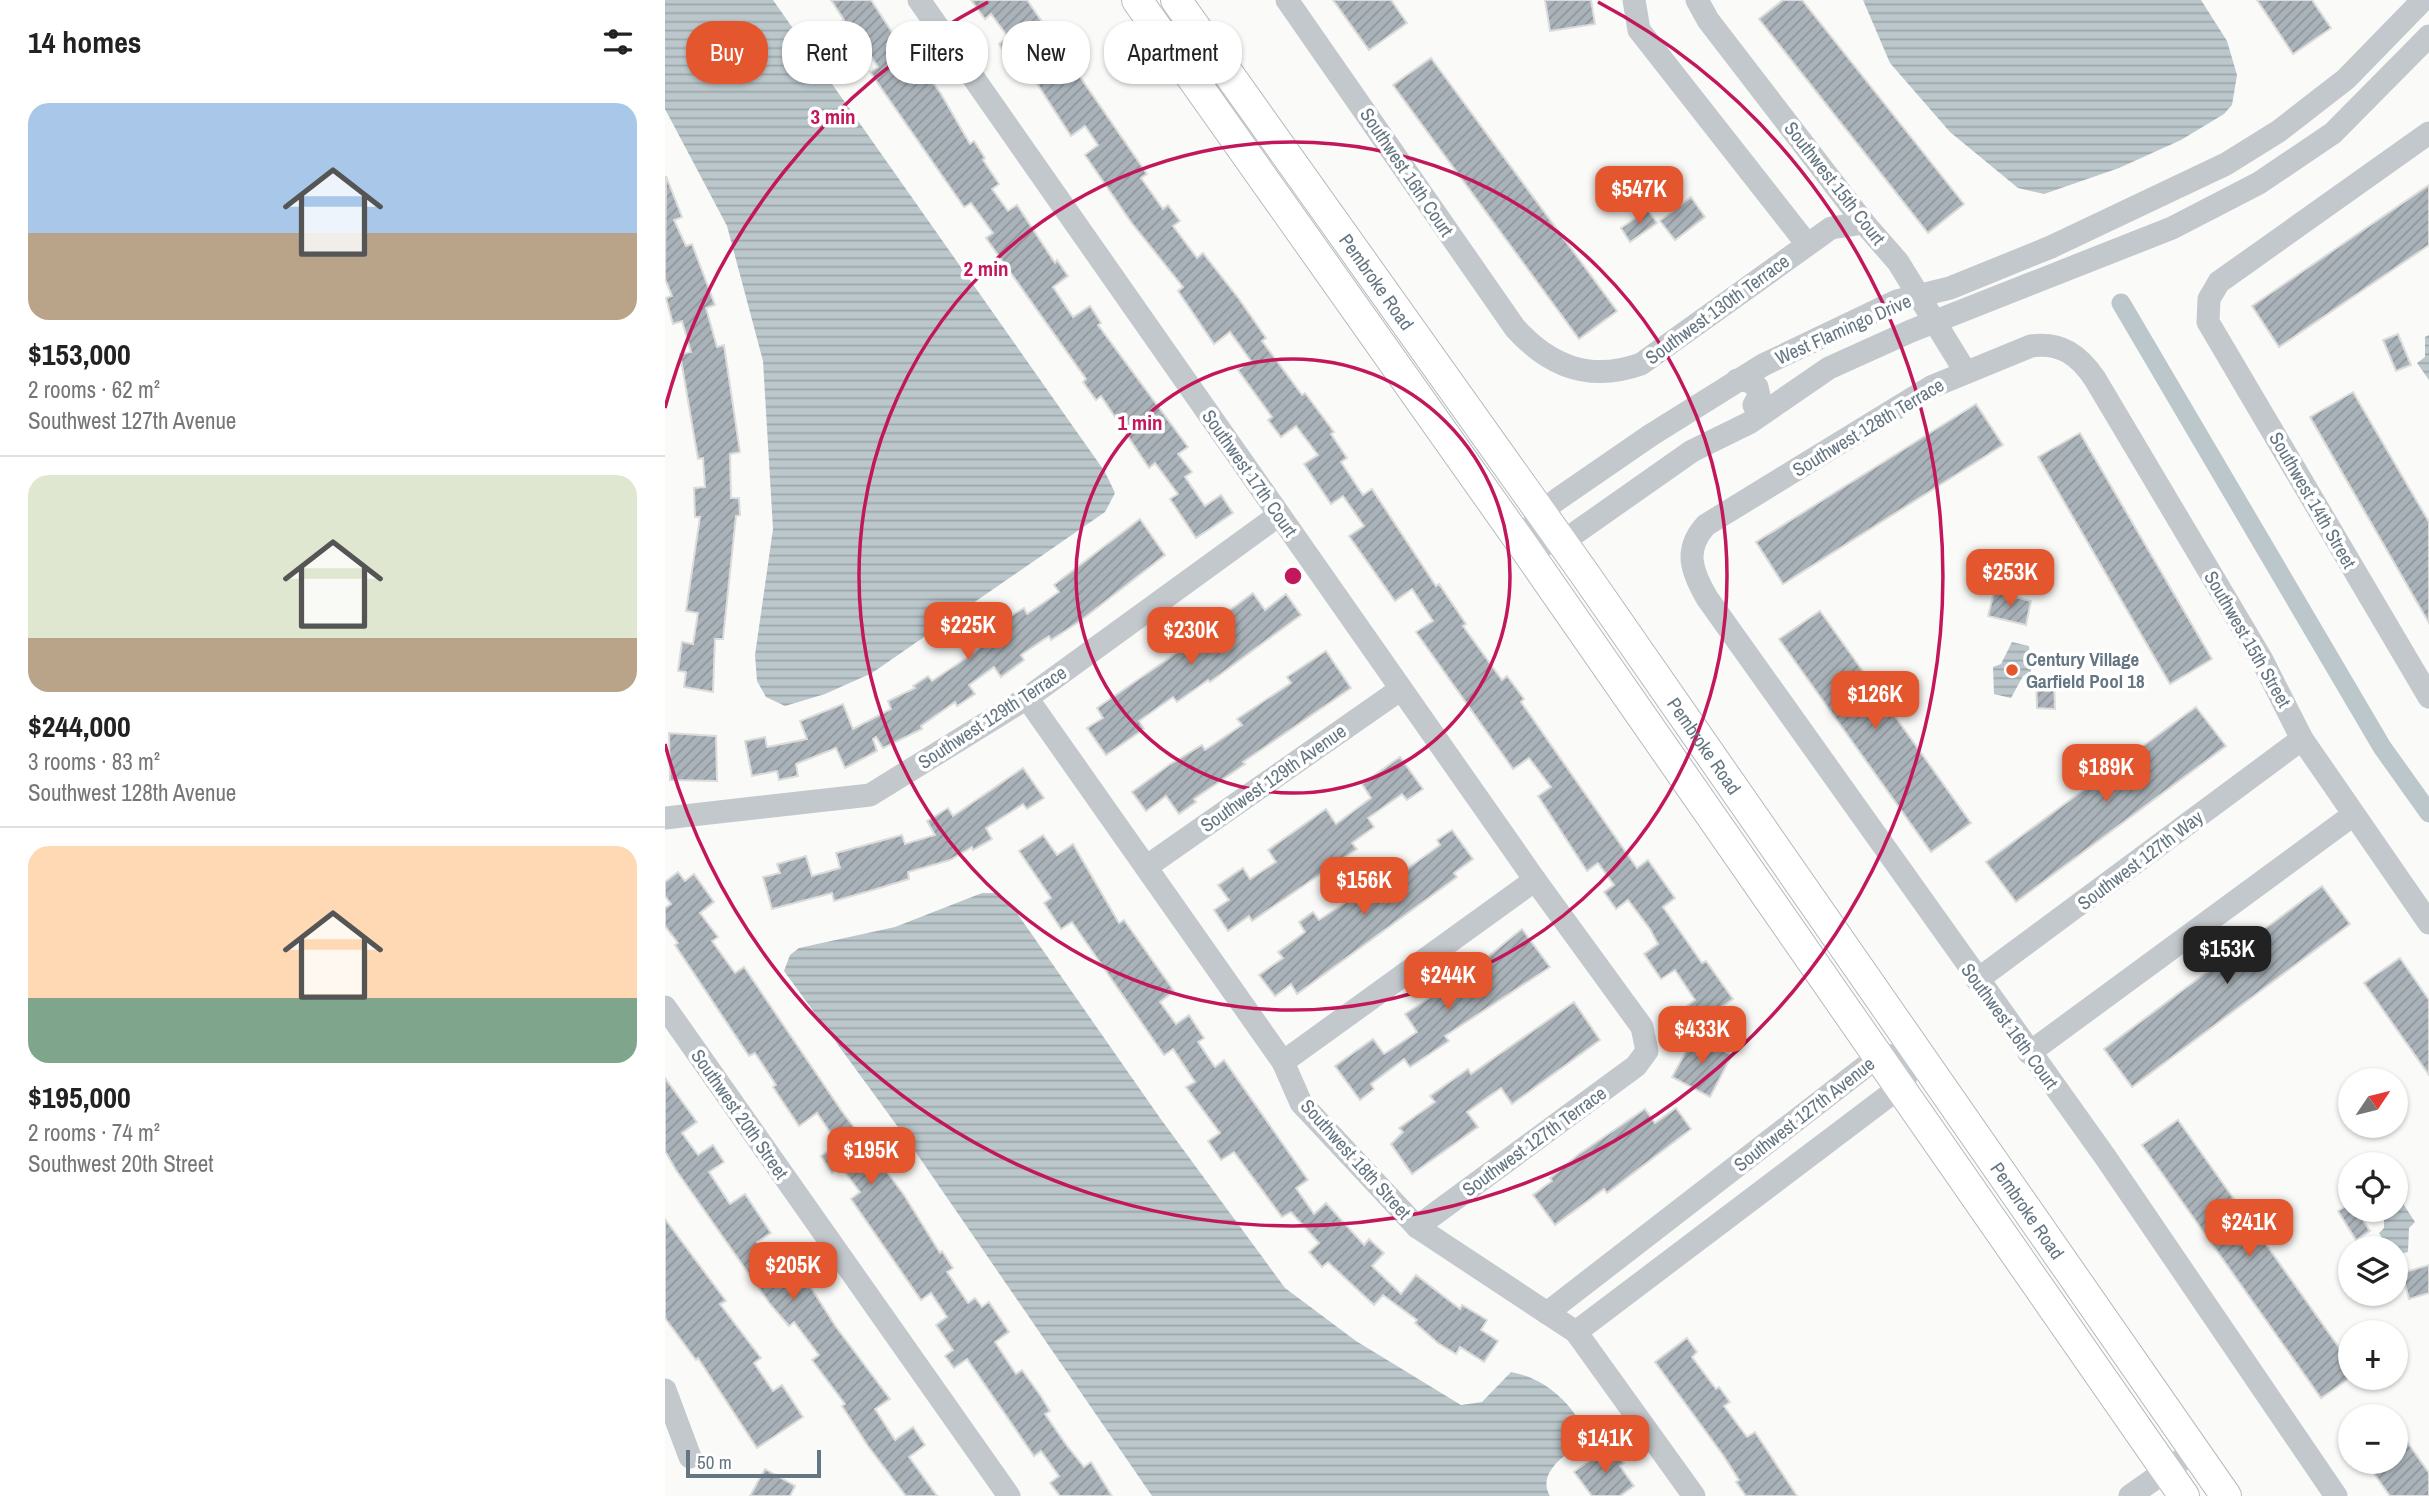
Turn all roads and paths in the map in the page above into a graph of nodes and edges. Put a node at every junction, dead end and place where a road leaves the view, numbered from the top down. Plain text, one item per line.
1 (919, 0) edge
2 (1137, 0) edge
3 (1177, 0) edge
4 (1287, 0) edge
5 (1634, 0) edge
6 (1697, 0) edge
7 (2423, 0) edge
8 (2429, 36) edge
9 (2429, 133) edge
10 (1864, 223) junction
11 (1807, 244) junction
12 (1919, 295) junction
13 (1937, 323) junction
14 (1528, 343) joint
15 (2071, 352) joint
16 (1965, 372) junction
17 (1812, 377) junction
18 (1737, 380) junction
19 (1754, 405) junction
20 (1672, 421) junction
21 (1692, 451) junction
22 (1540, 513) junction
23 (1279, 515) junction
24 (1561, 543) junction
25 (1522, 544) junction
26 (1691, 554) joint
27 (1401, 689) junction
28 (2429, 697) edge
29 (1027, 698) junction
30 (2302, 739) junction
31 (2353, 815) junction
32 (665, 818) edge
33 (1146, 867) junction
34 (1535, 880) junction
35 (2429, 923) edge
36 (1977, 980) junction
37 (665, 1007) edge
38 (1647, 1051) joint
39 (2029, 1053) junction
40 (1918, 1055) junction
41 (1879, 1056) junction
42 (1283, 1062) junction
43 (1900, 1087) junction
44 (1417, 1227) junction
45 (1547, 1313) junction
46 (1576, 1332) junction
47 (665, 1390) edge
48 (2195, 1451) junction
49 (690, 1457) dead end
50 (2166, 1470) junction
51 (1009, 1496) edge
52 (1694, 1496) edge
53 (2130, 1496) edge
54 (2184, 1496) edge
55 (2226, 1496) edge
56 (2336, 1496) edge

1 - 23 street, Southwest 17th Court
2 - 25 main road, Pembroke Road
3 - 22 main road, Pembroke Road
4 - 14 street, Southwest 16th Court
5 - 11 street
6 - 10 street, Southwest 15th Court
7 - 12 street, West Flamingo Drive
8 - 13 street, West Flamingo Drive
9 - 28 street, Southwest 14th Street
10 - 11 street, Southwest 130th Terrace
10 - 12 street, Southwest 15th Court
11 - 14 street, Southwest 130th Terrace
12 - 13 street, Southwest 15th Court
12 - 18 street, West Flamingo Drive
13 - 16 street, Southwest 15th Court
13 - 17 street, West Flamingo Drive
15 - 16 street, Southwest 128th Terrace
15 - 30 street, Southwest 15th Street
16 - 26 street, Southwest 128th Terrace
17 - 19 street, West Flamingo Drive
17 - 21 street, West Flamingo Drive
18 - 19 street
18 - 20 street, West Flamingo Drive
19 - 21 street, West Flamingo Drive
20 - 21 street
20 - 22 street, West Flamingo Drive
21 - 24 street, West Flamingo Drive
22 - 24 main road, Pembroke Road
22 - 25 street, West Flamingo Drive
23 - 27 street, Southwest 17th Court
23 - 29 street, Southwest 129th Terrace
24 - 25 street
24 - 40 main road, Pembroke Road
25 - 41 main road, Pembroke Road
26 - 36 street, Southwest 16th Court
27 - 33 street, Southwest 129th Avenue
27 - 34 street, Southwest 17th Court
29 - 32 street, Southwest 129th Terrace
29 - 33 street, Southwest 18th Street
30 - 31 street, Southwest 15th Street
30 - 36 street, Southwest 127th Way
31 - 35 street, Southwest 15th Street
31 - 39 street
33 - 42 street, Southwest 18th Street
34 - 38 street, Southwest 17th Court
34 - 42 street
36 - 39 street, Southwest 16th Court
37 - 51 street, Southwest 20th Street
38 - 44 street, Southwest 127th Terrace
39 - 56 street, Southwest 16th Court
40 - 41 street, Southwest 127th Avenue
40 - 43 street, Southwest 127th Avenue
40 - 48 main road, Pembroke Road
41 - 43 main road, Pembroke Road
41 - 45 street, Southwest 127th Avenue
42 - 44 street, Southwest 18th Street
43 - 46 street, Southwest 127th Avenue
43 - 50 main road, Pembroke Road
44 - 45 street, Southwest 18th Street
45 - 46 street, Southwest 18th Street
46 - 52 street, Southwest 18th Street
47 - 49 street
48 - 50 street
48 - 55 main road, Pembroke Road
50 - 53 street
50 - 54 main road, Pembroke Road

